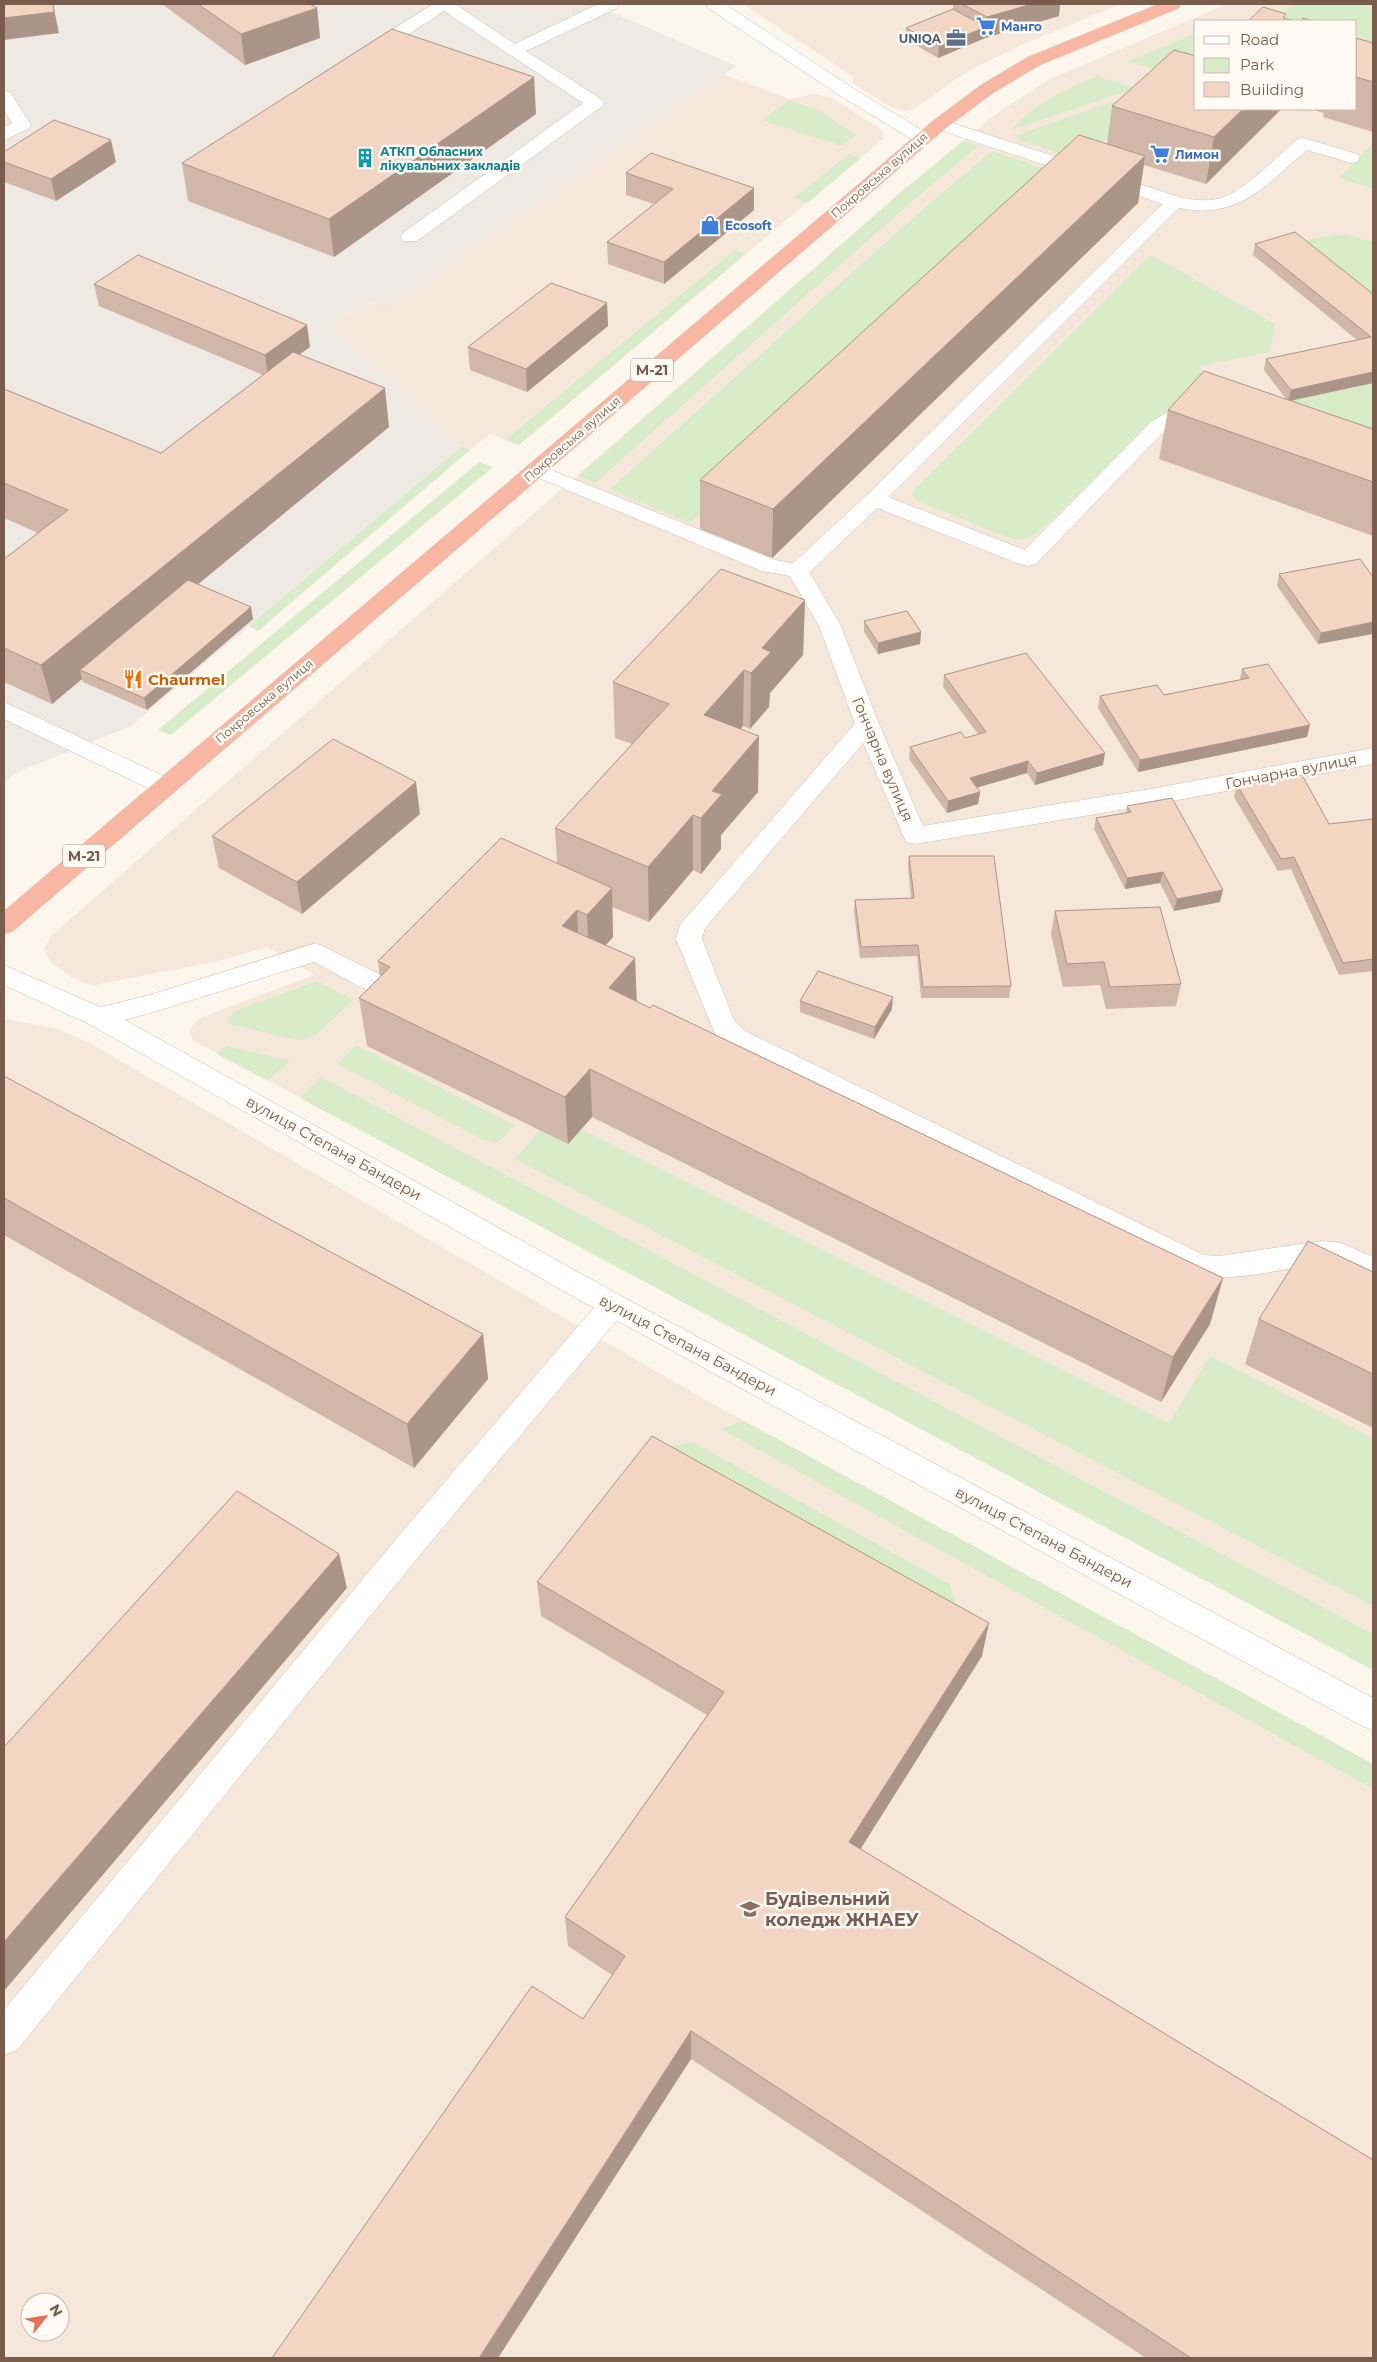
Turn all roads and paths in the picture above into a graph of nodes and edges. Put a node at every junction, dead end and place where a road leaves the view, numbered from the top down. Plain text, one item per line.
1 (611, 4) edge
2 (714, 4) edge
3 (1173, 4) edge
4 (514, 51) junction
5 (354, 61) edge
6 (4, 96) edge
7 (940, 124) junction
8 (4, 135) edge
9 (922, 138) junction
10 (1351, 158) dead end
11 (1175, 202) junction
12 (410, 237) dead end
13 (1225, 407) edge
14 (536, 470) junction
15 (874, 499) junction
16 (798, 571) junction
17 (4, 710) edge
18 (867, 724) junction
19 (1373, 756) edge
20 (164, 786) junction
21 (4, 925) edge
22 (4, 974) edge
23 (386, 988) edge
24 (98, 1017) junction
25 (1373, 1270) edge
26 (613, 1305) junction
27 (1373, 1715) edge
28 (4, 2038) edge

1 - 4 street
2 - 9 street
3 - 7 highway, Покровська вулиця / М-21
4 - 5 street
4 - 12 street
6 - 8 street
7 - 9 highway, Покровська вулиця / М-21
7 - 11 street
9 - 14 highway, Покровська вулиця / М-21
10 - 11 street
11 - 15 street
13 - 15 street
14 - 16 street
14 - 20 highway, Покровська вулиця / М-21
15 - 16 street
16 - 18 street, Гончарна вулиця
17 - 20 street
18 - 19 street, Гончарна вулиця
18 - 25 street
20 - 21 highway, Покровська вулиця / М-21
22 - 24 street, вулиця Степана Бандери
23 - 24 street
24 - 26 street, вулиця Степана Бандери
26 - 27 street, вулиця Степана Бандери
26 - 28 street

